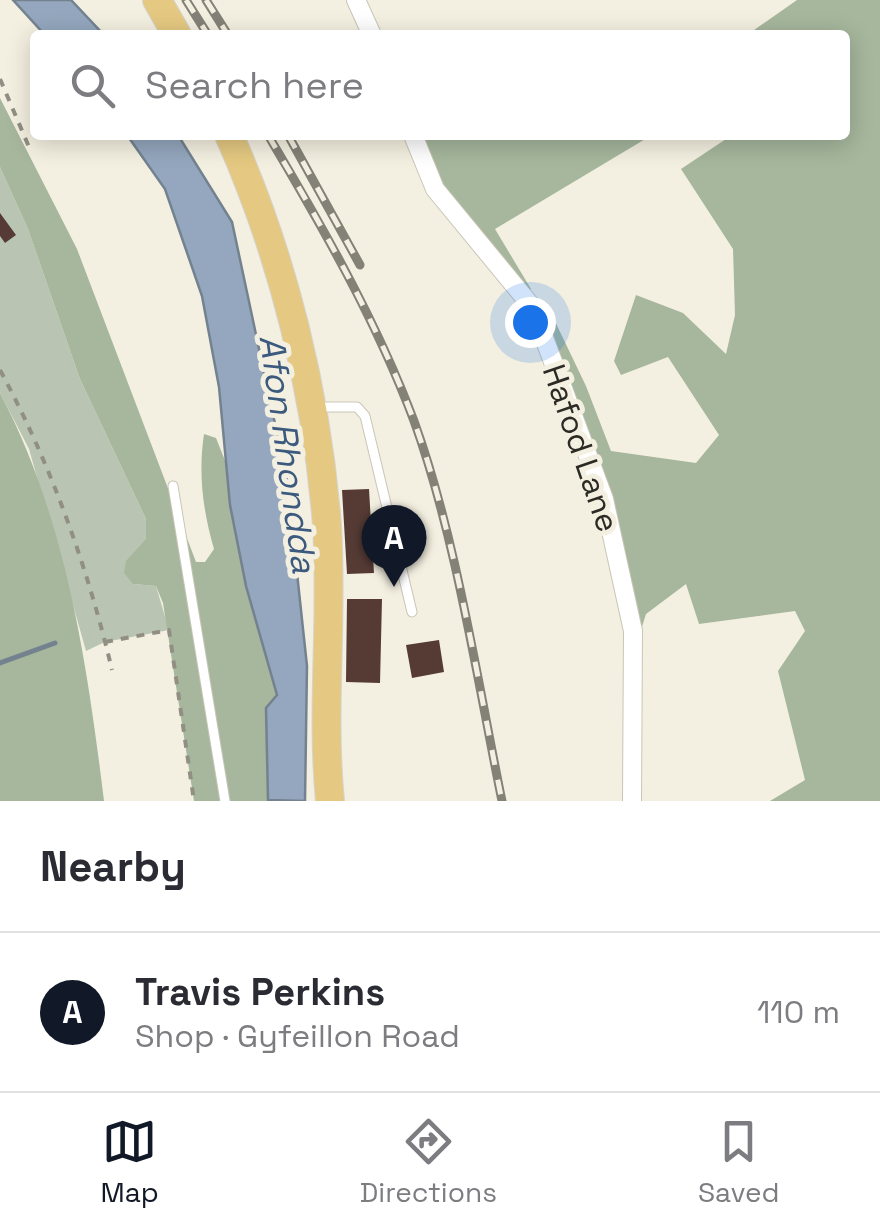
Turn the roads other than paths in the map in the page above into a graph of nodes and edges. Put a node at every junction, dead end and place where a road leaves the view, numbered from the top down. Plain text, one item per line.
1 (156, 0) edge
2 (356, 0) edge
3 (174, 30) edge
4 (370, 30) edge
5 (231, 140) edge
6 (415, 140) edge
7 (311, 408) junction
8 (173, 486) dead end
9 (412, 612) dead end
10 (225, 801) edge
11 (330, 801) edge
12 (632, 801) edge

1 - 3 main road
2 - 4 street
5 - 7 main road
6 - 12 street, Hafod Lane
7 - 9 lane
7 - 11 main road
8 - 10 lane

